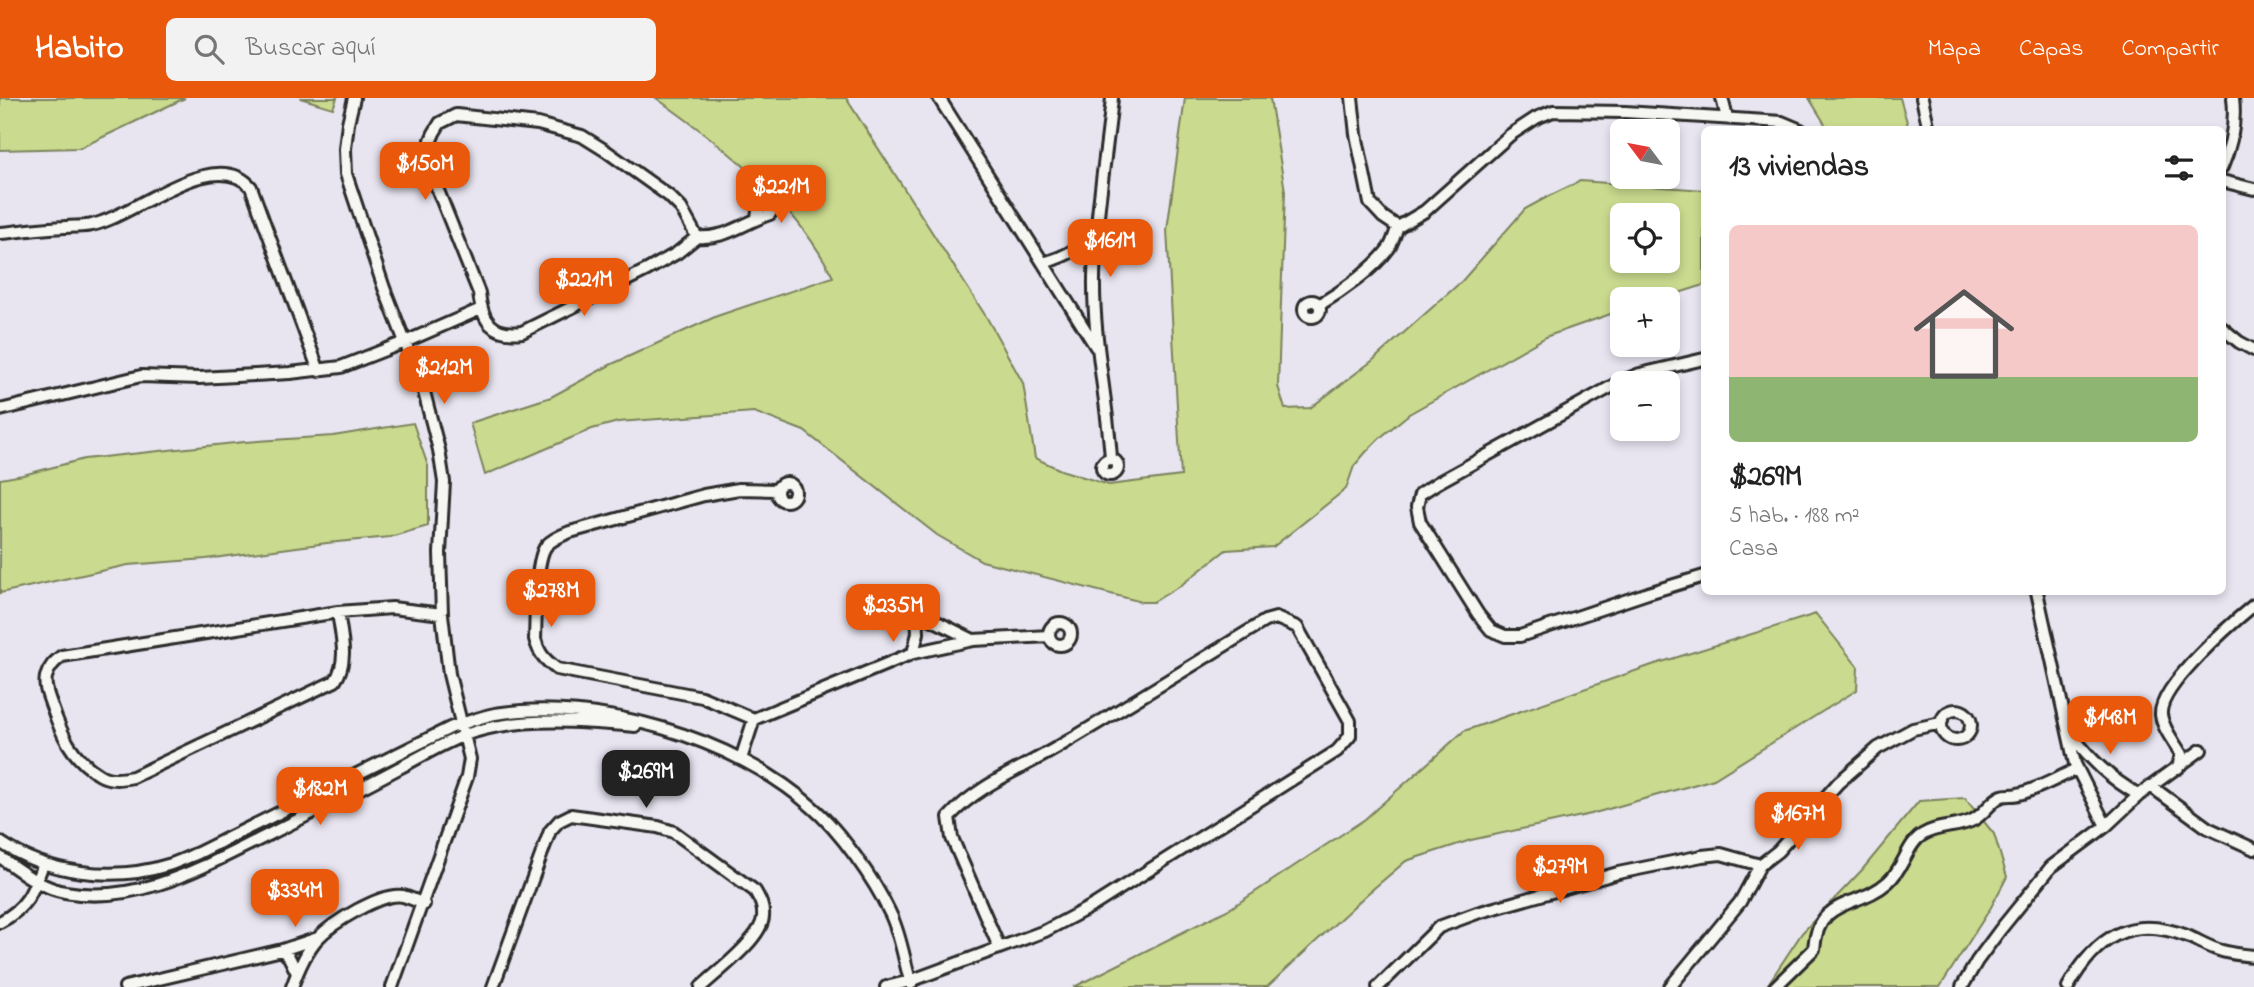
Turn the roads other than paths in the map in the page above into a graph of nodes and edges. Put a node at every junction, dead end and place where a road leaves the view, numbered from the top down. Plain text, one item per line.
1 (354, 98) edge
2 (939, 98) edge
3 (1112, 98) edge
4 (1352, 98) edge
5 (1722, 98) edge
6 (1922, 98) edge
7 (2233, 98) edge
8 (1727, 118) junction
9 (1792, 126) edge
10 (1928, 126) edge
11 (2226, 158) edge
12 (2226, 182) edge
13 (2254, 189) edge
14 (757, 218) dead end
15 (1098, 226) junction
16 (1398, 226) junction
17 (0, 233) edge
18 (697, 237) junction
19 (1042, 263) junction
20 (1319, 306) dead end
21 (481, 309) junction
22 (2226, 331) edge
23 (405, 342) junction
24 (2254, 350) edge
25 (1098, 351) junction
26 (1701, 360) edge
27 (319, 370) junction
28 (0, 410) edge
29 (1111, 458) dead end
30 (777, 490) dead end
31 (1701, 577) edge
32 (896, 594) dead end
33 (2038, 595) edge
34 (2254, 605) edge
35 (917, 611) junction
36 (338, 612) junction
37 (442, 614) junction
38 (1049, 636) dead end
39 (972, 640) junction
40 (913, 653) junction
41 (754, 719) junction
42 (1941, 723) dead end
43 (460, 724) junction
44 (659, 728) junction
45 (2068, 731) junction
46 (464, 736) junction
47 (2201, 750) dead end
48 (741, 759) junction
49 (2178, 768) junction
50 (2077, 769) junction
51 (2151, 787) junction
52 (2139, 795) junction
53 (2106, 826) junction
54 (0, 842) edge
55 (2254, 849) edge
56 (0, 857) edge
57 (43, 864) junction
58 (1760, 865) junction
59 (37, 882) junction
60 (424, 904) junction
61 (0, 922) edge
62 (318, 938) junction
63 (999, 947) junction
64 (282, 950) junction
65 (2254, 956) edge
66 (297, 973) junction
67 (1388, 977) junction
68 (910, 984) edge
69 (125, 987) edge
70 (292, 987) edge
71 (392, 987) edge
72 (493, 987) edge
73 (701, 987) edge
74 (886, 987) edge
75 (1378, 987) edge
76 (1398, 987) edge
77 (1670, 987) edge
78 (1775, 987) edge
79 (1962, 987) edge
80 (2068, 987) edge

1 - 23 street
2 - 19 street
3 - 15 street
4 - 16 street
5 - 8 street
6 - 10 street
7 - 11 street
8 - 9 street
8 - 16 street
12 - 13 street
14 - 18 street
15 - 19 street
15 - 25 street
16 - 20 street
17 - 27 street
18 - 21 street
18 - 21 street
19 - 25 street
21 - 23 street
22 - 24 street
23 - 27 street
23 - 37 street
25 - 29 street
26 - 31 street
27 - 28 street
30 - 41 street
32 - 35 street
33 - 45 street
34 - 49 street
35 - 39 street
35 - 40 street
36 - 36 street
36 - 37 street
37 - 43 street
38 - 39 street
39 - 40 street
40 - 41 street
41 - 48 street
42 - 58 street
43 - 44 street
43 - 46 street
43 - 57 street
44 - 46 street
44 - 48 street
45 - 50 street
45 - 52 street
46 - 59 street
46 - 60 street
47 - 49 street
48 - 68 street
49 - 51 street
50 - 53 street
50 - 78 street
51 - 52 street
51 - 55 street
52 - 53 street
53 - 79 street
54 - 57 street
56 - 59 street
57 - 59 street
58 - 67 street
58 - 77 street
59 - 61 street
60 - 62 street
60 - 71 street
62 - 64 street
62 - 66 street
63 - 63 street
63 - 68 street
64 - 66 street
64 - 69 street
65 - 80 street
66 - 70 street
67 - 75 street
67 - 76 street
68 - 74 street
72 - 73 street

